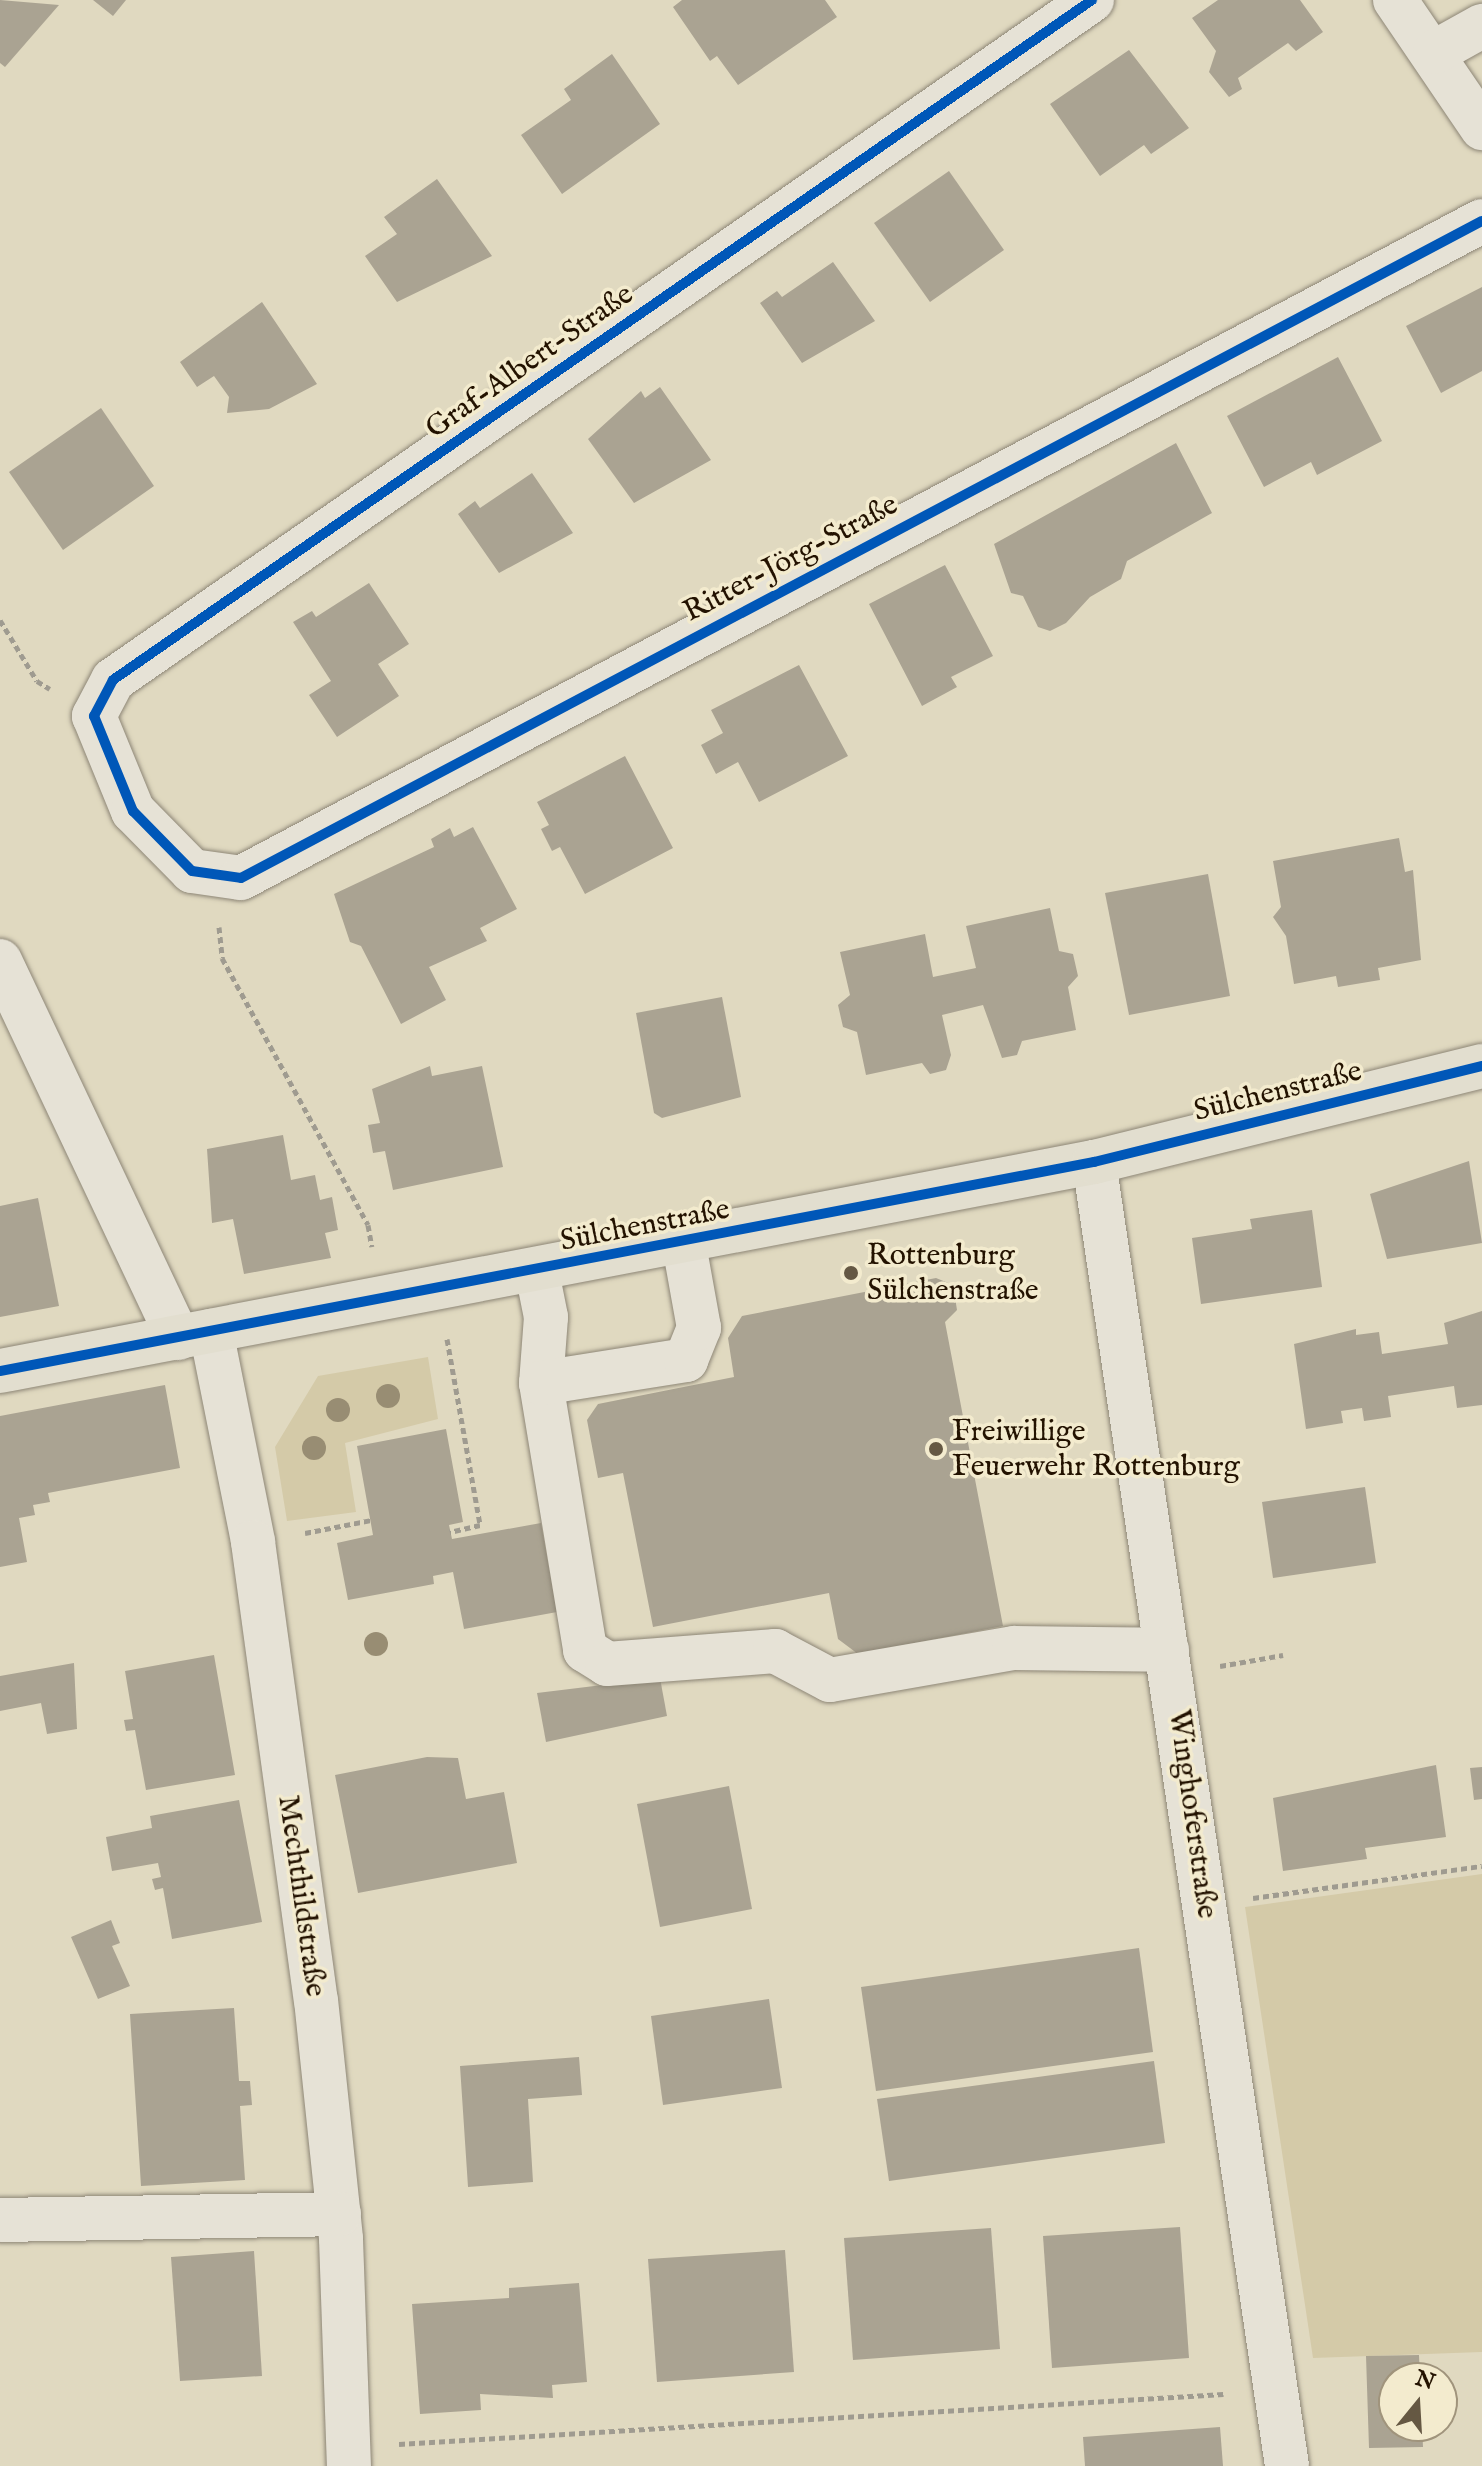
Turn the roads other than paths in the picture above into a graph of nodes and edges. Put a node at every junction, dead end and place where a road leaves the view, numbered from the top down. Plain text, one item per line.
1 (1092, 0) edge
2 (1395, 0) edge
3 (1482, 26) edge
4 (1435, 52) junction
5 (1482, 128) edge
6 (1482, 221) edge
7 (133, 811) joint
8 (0, 961) edge
9 (1482, 1066) edge
10 (1094, 1162) junction
11 (684, 1245) junction
12 (537, 1272) junction
13 (194, 1334) junction
14 (0, 1371) edge
15 (541, 1383) junction
16 (1170, 1662) junction
17 (339, 2214) junction
18 (0, 2220) edge
19 (349, 2456) edge
20 (1287, 2466) edge

1 - 7 street, Graf-Albert-Straße
2 - 4 street
3 - 4 street
4 - 5 street
6 - 7 street, Ritter-Jörg-Straße
8 - 13 street, Mechthildstraße
9 - 10 main road, Sülchenstraße
10 - 11 main road, Sülchenstraße
10 - 16 street, Winghoferstraße
11 - 12 main road, Sülchenstraße
11 - 15 street
12 - 13 main road, Sülchenstraße
12 - 15 street
13 - 14 main road, Sülchenstraße
13 - 17 street, Mechthildstraße
15 - 16 street
16 - 20 street, Winghoferstraße
17 - 18 street
17 - 19 street, Mechthildstraße

